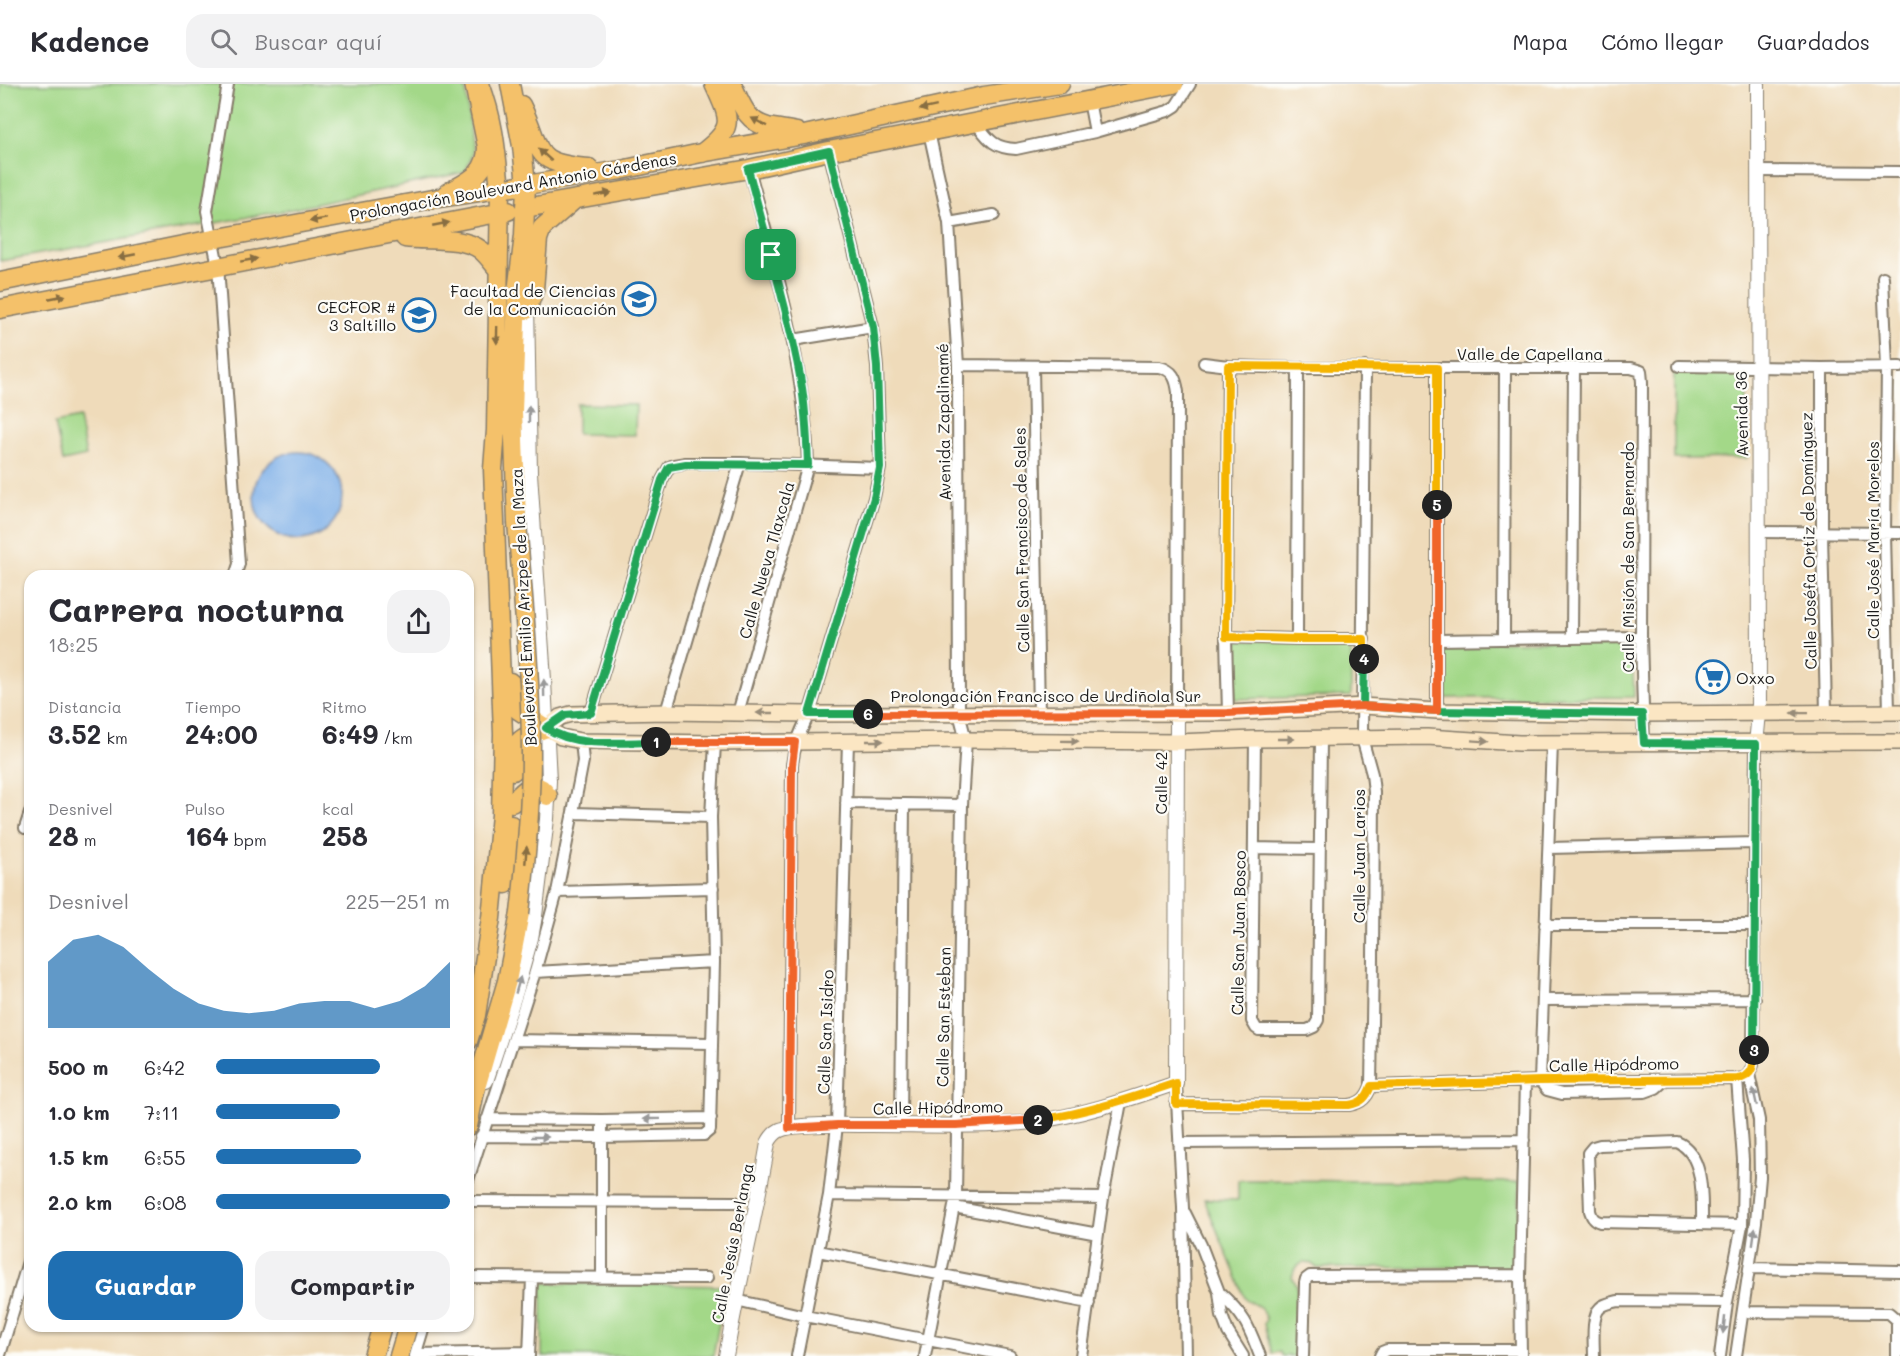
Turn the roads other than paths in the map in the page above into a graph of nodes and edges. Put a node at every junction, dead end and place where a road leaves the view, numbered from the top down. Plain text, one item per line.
1 (228, 84) edge
2 (474, 84) edge
3 (480, 84) edge
4 (510, 84) edge
5 (714, 84) edge
6 (732, 84) edge
7 (1060, 84) edge
8 (1174, 84) edge
9 (1190, 84) edge
10 (1758, 84) edge
11 (1026, 86) edge
12 (990, 90) edge
13 (1095, 100) junction
14 (983, 122) junction
15 (935, 130) junction
16 (1095, 132) junction
17 (804, 135) junction
18 (747, 145) junction
19 (829, 151) junction
20 (701, 153) junction
21 (786, 160) junction
22 (748, 169) junction
23 (621, 170) junction
24 (1758, 171) junction
25 (1900, 172) edge
26 (712, 175) junction
27 (526, 185) junction
28 (500, 189) junction
29 (438, 198) junction
30 (576, 199) junction
31 (525, 208) junction
32 (499, 213) junction
33 (994, 215) dead end
34 (949, 223) junction
35 (385, 235) junction
36 (524, 235) junction
37 (213, 239) junction
38 (218, 266) junction
39 (497, 268) junction
40 (1883, 277) dead end
41 (0, 282) edge
42 (0, 309) edge
43 (527, 310) junction
44 (873, 327) junction
45 (793, 340) junction
46 (1204, 363) dead end
47 (958, 365) junction
48 (1033, 366) junction
49 (1228, 366) junction
50 (1679, 366) dead end
51 (1365, 367) junction
52 (1757, 367) junction
53 (1887, 367) junction
54 (1900, 367) edge
55 (1298, 368) junction
56 (1437, 368) junction
57 (1822, 368) junction
58 (1505, 369) junction
59 (1574, 369) junction
60 (1641, 371) joint
61 (496, 430) junction
62 (740, 463) junction
63 (808, 465) junction
64 (880, 468) junction
65 (1759, 532) junction
66 (1900, 532) edge
67 (1822, 533) junction
68 (1885, 533) junction
69 (238, 570) edge
70 (1641, 636) junction
71 (1226, 637) junction
72 (1504, 638) junction
73 (1572, 638) junction
74 (1297, 639) junction
75 (1364, 639) junction
76 (1437, 640) junction
77 (1363, 706) junction
78 (1437, 711) junction
79 (666, 712) junction
80 (1895, 712) edge
81 (591, 713) junction
82 (738, 713) junction
83 (1177, 713) junction
84 (1228, 713) junction
85 (1759, 713) junction
86 (1826, 713) junction
87 (809, 714) junction
88 (959, 714) junction
89 (1039, 714) junction
90 (1642, 714) junction
91 (546, 728) junction
92 (1362, 738) junction
93 (1255, 739) junction
94 (1321, 739) junction
95 (966, 740) junction
96 (581, 741) junction
97 (848, 741) junction
98 (795, 742) junction
99 (1176, 742) junction
100 (1900, 742) edge
101 (714, 743) junction
102 (1552, 743) junction
103 (1644, 743) junction
104 (1756, 744) junction
105 (548, 796) junction
106 (512, 803) junction
107 (846, 803) junction
108 (904, 804) junction
109 (962, 805) junction
110 (574, 813) junction
111 (711, 817) junction
112 (1755, 843) junction
113 (1254, 848) junction
114 (1549, 848) junction
115 (1320, 849) junction
116 (713, 888) junction
117 (556, 892) junction
118 (1545, 925) junction
119 (1755, 925) junction
120 (714, 962) junction
121 (535, 972) junction
122 (481, 988) junction
123 (1755, 999) junction
124 (1543, 1000) junction
125 (474, 1022) edge
126 (513, 1041) junction
127 (711, 1042) junction
128 (1749, 1074) junction
129 (1737, 1079) junction
130 (1540, 1081) junction
131 (1525, 1082) junction
132 (1176, 1083) junction
133 (1369, 1090) junction
134 (1121, 1102) junction
135 (1176, 1104) junction
136 (711, 1118) junction
137 (602, 1120) junction
138 (477, 1125) edge
139 (837, 1125) junction
140 (901, 1125) junction
141 (956, 1125) junction
142 (789, 1128) junction
143 (602, 1137) junction
144 (771, 1137) joint
145 (1524, 1140) junction
146 (474, 1143) edge
147 (1179, 1143) junction
148 (829, 1195) junction
149 (1103, 1198) junction
150 (474, 1201) edge
151 (955, 1201) junction
152 (601, 1202) junction
153 (735, 1202) dead end
154 (1183, 1208) junction
155 (1702, 1224) junction
156 (1742, 1225) junction
157 (1098, 1234) junction
158 (818, 1251) junction
159 (1749, 1268) junction
160 (1900, 1271) edge
161 (24, 1275) edge
162 (941, 1275) junction
163 (1520, 1275) junction
164 (474, 1277) edge
165 (603, 1277) junction
166 (532, 1278) junction
167 (707, 1278) dead end
168 (1219, 1292) junction
169 (736, 1300) junction
170 (1089, 1302) junction
171 (1727, 1302) junction
172 (1743, 1312) junction
173 (805, 1316) junction
174 (380, 1332) edge
175 (408, 1332) edge
176 (421, 1332) edge
177 (928, 1339) junction
178 (1521, 1353) edge
179 (529, 1354) edge
180 (1450, 1354) edge
181 (0, 1355) edge
182 (410, 1355) edge
183 (373, 1356) edge
184 (726, 1356) edge
185 (798, 1356) edge
186 (925, 1356) edge
187 (1010, 1356) edge
188 (1081, 1356) edge
189 (1186, 1356) edge
190 (1243, 1356) edge
191 (1260, 1356) edge
192 (1304, 1356) edge
193 (1380, 1356) edge
194 (1594, 1356) edge
195 (1720, 1356) edge
196 (1736, 1356) edge
197 (1897, 1356) edge

1 - 37 street
2 - 29 main road
3 - 28 main road, Boulevard Emilio Arizpe de la Maza
23 -> 4 main road
4 - 27 main road, Boulevard Emilio Arizpe de la Maza
5 - 20 main road
17 -> 6 main road
7 - 11 main road, Prolongación Boulevard Antonio Cárdenas
8 - 13 main road, Prolongación Boulevard Antonio Cárdenas
9 - 16 street
10 - 24 street, Avenida 36
11 - 12 main road, Prolongación Boulevard Antonio Cárdenas
11 - 13 main road
11 - 15 main road
12 -> 17 main road, Prolongación Boulevard Antonio Cárdenas
13 - 14 main road, Prolongación Boulevard Antonio Cárdenas
13 - 16 street
14 - 15 main road, Prolongación Boulevard Antonio Cárdenas
14 - 16 street
15 - 19 main road, Prolongación Boulevard Antonio Cárdenas
15 - 34 street, Avenida Zapalinamé
17 - 18 main road, Prolongación Boulevard Antonio Cárdenas
18 - 20 main road, Prolongación Boulevard Antonio Cárdenas
18 - 21 main road
18 - 26 main road
19 - 21 main road, Prolongación Boulevard Antonio Cárdenas
19 - 44 street
20 - 23 main road, Prolongación Boulevard Antonio Cárdenas
21 - 22 main road, Prolongación Boulevard Antonio Cárdenas
22 - 26 main road, Prolongación Boulevard Antonio Cárdenas
22 - 45 street, Calle Nueva Tlaxcala
23 - 27 main road, Prolongación Boulevard Antonio Cárdenas
24 - 25 street
24 - 52 street, Avenida 36
30 -> 26 main road, Prolongación Boulevard Antonio Cárdenas
27 - 28 main road, Prolongación Boulevard Antonio Cárdenas
27 - 31 main road, Boulevard Emilio Arizpe de la Maza
28 - 29 main road, Prolongación Boulevard Antonio Cárdenas
28 - 32 main road, Boulevard Emilio Arizpe de la Maza
29 -> 37 main road, Prolongación Boulevard Antonio Cárdenas
30 - 31 main road, Prolongación Boulevard Antonio Cárdenas
30 - 43 main road
31 - 32 main road, Prolongación Boulevard Antonio Cárdenas
31 - 36 main road, Boulevard Emilio Arizpe de la Maza
35 -> 32 main road, Prolongación Boulevard Antonio Cárdenas
32 - 39 main road, Boulevard Emilio Arizpe de la Maza
33 - 34 street
34 - 47 street, Avenida Zapalinamé
38 -> 35 main road, Prolongación Boulevard Antonio Cárdenas
35 - 39 main road
36 - 43 street
138 -> 36 main road, Boulevard Emilio Arizpe de la Maza, bridge
37 - 38 street
37 -> 41 main road, Prolongación Boulevard Antonio Cárdenas
42 -> 38 main road, Prolongación Boulevard Antonio Cárdenas
38 - 69 street
39 -> 61 main road, Boulevard Emilio Arizpe de la Maza
40 - 53 street, Calle José María Morelos
91 -> 43 street
44 - 45 street
44 - 64 street
45 - 63 street, Calle Nueva Tlaxcala
46 - 49 street, Valle de Capellana
47 - 48 street
47 - 88 street, Avenida Zapalinamé
48 - 83 street, Calle 42
48 - 89 street, Calle San Francisco de Sales
49 - 55 street, Valle de Capellana
49 - 71 street
50 - 52 street
51 - 55 street, Valle de Capellana
51 - 56 street, Valle de Capellana
51 - 75 street, Calle Juan Larios
52 - 57 street
52 - 65 street, Avenida 36
53 - 54 street
53 - 57 street
53 - 68 street, Calle José María Morelos
55 - 74 street
56 - 58 street, Valle de Capellana
56 - 76 street
57 - 67 street, Calle Joséfa Ortiz de Domínguez
58 - 59 street, Valle de Capellana
58 - 72 street
59 - 60 street, Valle de Capellana
59 - 73 street
60 - 70 street, Calle Misión de San Bernardo
61 - 91 main road
61 - 122 main road, Boulevard Emilio Arizpe de la Maza
62 - 63 street
62 - 79 street
62 - 81 street
63 - 64 street
63 - 82 street, Calle Nueva Tlaxcala
64 - 87 street
65 - 67 street
65 - 85 street, Avenida 36
66 - 68 street
67 - 68 street
67 - 86 street, Calle Joséfa Ortiz de Domínguez
68 - 80 street, Calle José María Morelos
70 - 73 street
70 - 90 street, Calle Misión de San Bernardo
71 - 74 street
71 - 84 street
72 - 73 street
72 - 76 street
74 - 75 street
75 - 77 street, Calle Juan Larios
76 - 78 street
77 - 78 main road, Prolongación Francisco de Urdiñola Sur
77 - 84 main road, Prolongación Francisco de Urdiñola Sur
77 - 92 street, Calle Juan Larios
78 - 90 main road, Prolongación Francisco de Urdiñola Sur
79 - 81 main road, Prolongación Francisco de Urdiñola Sur
79 - 82 main road, Prolongación Francisco de Urdiñola Sur
80 - 86 main road, Prolongación Francisco de Urdiñola Sur
81 - 91 main road, Prolongación Francisco de Urdiñola Sur
87 -> 82 main road, Prolongación Francisco de Urdiñola Sur
83 - 84 main road, Prolongación Francisco de Urdiñola Sur
83 - 89 main road, Prolongación Francisco de Urdiñola Sur
83 - 99 street, Calle 42
86 -> 85 main road, Prolongación Francisco de Urdiñola Sur
85 - 90 main road, Prolongación Francisco de Urdiñola Sur
85 - 104 street, Avenida 36
87 - 88 main road, Prolongación Francisco de Urdiñola Sur
87 - 98 street
88 - 89 main road, Prolongación Francisco de Urdiñola Sur
88 - 95 street, Calle San Esteban
90 - 103 street, Calle Misión de San Bernardo
91 - 96 main road
91 - 105 street
91 - 106 main road
92 - 94 main road
92 -> 102 main road
92 - 133 street, Calle Juan Larios
93 -> 94 main road
93 - 99 main road
93 - 113 street, Calle San Juan Bosco
94 - 115 street, Calle San Juan Bosco
97 -> 95 main road
95 -> 99 main road
95 - 109 street, Calle San Esteban
96 - 101 main road
96 - 110 street
97 - 98 main road
97 - 107 street, Calle San Isidro
98 - 101 main road
98 - 142 street
99 - 132 street, Calle 42
100 - 104 main road
101 - 111 street
102 - 103 main road
102 - 114 street
103 - 104 main road
104 - 112 street
105 - 106 main road
138 -> 105 street
106 - 122 main road
107 - 108 street
107 - 139 street, Calle San Isidro
108 - 109 street
108 - 140 street
109 - 141 street, Calle San Esteban
110 - 111 street
110 - 117 street
111 - 116 street
112 - 114 street
112 - 119 street
113 - 115 street
113 - 115 street, Calle San Juan Bosco
114 - 118 street
116 - 117 street
116 - 120 street
117 - 121 street
118 - 119 street
118 - 124 street
119 - 123 street
120 - 121 street
120 - 127 street
121 - 126 street
122 - 125 main road, Boulevard Emilio Arizpe de la Maza
123 - 124 street
123 - 128 street
124 - 130 street
126 - 127 street
126 - 138 street
127 - 136 street
128 - 129 street, Calle Hipódromo
159 -> 128 street
129 - 130 street, Calle Hipódromo
129 - 156 street
130 - 131 street, Calle Hipódromo
131 - 133 street, Calle Hipódromo
131 - 145 street
132 - 134 street, Calle Hipódromo
132 - 135 street, Calle 42
133 - 135 street, Calle Hipódromo
134 - 141 street, Calle Hipódromo
134 - 149 street
135 - 147 street, Calle 42
136 -> 137 street
136 - 143 street
137 - 138 street
137 - 143 street
138 -> 143 street
138 - 146 street
139 - 140 street, Calle Hipódromo
139 - 142 street, Calle Hipódromo
139 - 148 street, Calle San Isidro
140 - 141 street, Calle Hipódromo
141 - 151 street, Calle San Esteban
142 - 144 street, Calle Hipódromo
143 - 152 street
144 - 169 street, Calle Jesús Berlanga
145 - 147 street
145 - 163 street
147 - 154 street, Calle 42
148 - 151 street
148 - 158 street, Calle San Isidro
149 - 151 street
149 - 157 street
150 - 152 street
151 - 157 street
151 - 162 street, Calle San Esteban
152 - 153 street
152 - 165 street
154 - 168 street
154 - 189 street, Calle 42
155 - 155 street
155 - 156 street
156 - 171 street
157 - 170 street
158 - 162 street
158 - 173 street, Calle San Isidro
159 - 160 street
159 - 172 street
161 - 181 street
162 - 170 street
162 - 177 street, Calle San Esteban
163 - 178 street
163 - 192 street
164 - 166 street
165 - 166 street
165 - 167 street
166 - 179 street
168 - 190 street
168 - 191 street
169 - 173 street
169 - 184 street, Calle Jesús Berlanga
170 - 188 street
171 - 194 street
171 -> 195 street
172 - 196 street
172 - 197 street
173 - 177 street
173 - 185 street, Calle San Isidro
174 - 183 main road
175 - 182 main road
176 - 182 street
177 - 186 street, Calle San Esteban
177 - 187 street
178 - 180 street
179 - 182 street
180 - 193 street

